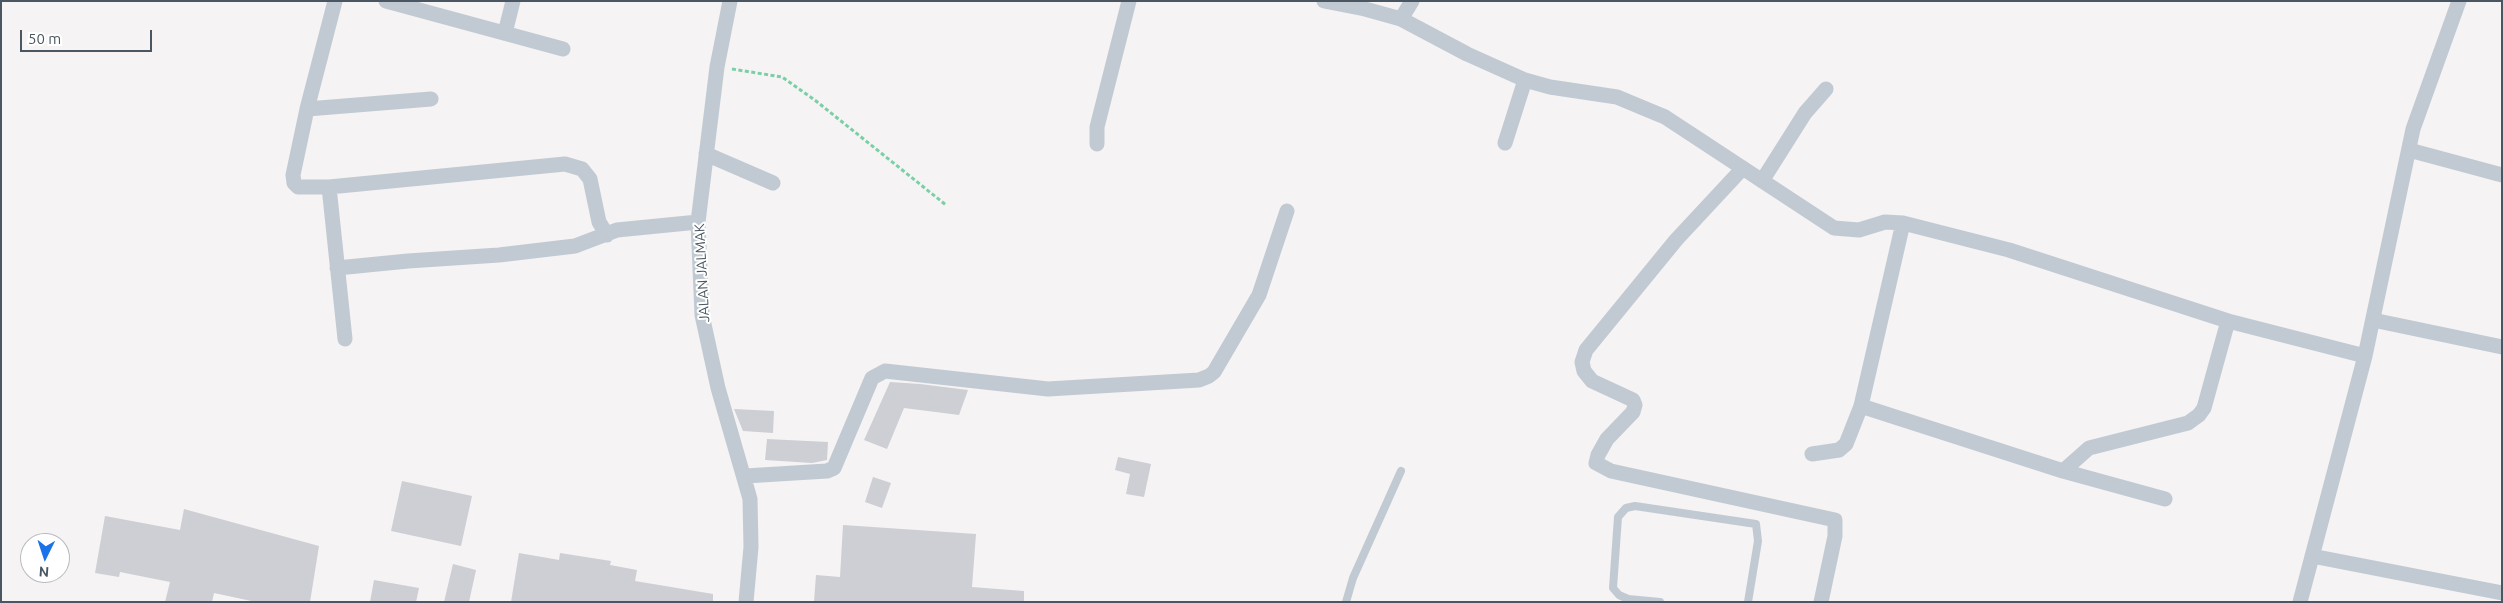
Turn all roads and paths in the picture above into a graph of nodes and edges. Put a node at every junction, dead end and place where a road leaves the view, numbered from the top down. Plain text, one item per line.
1 (335, 1) edge
2 (386, 1) edge
3 (513, 1) edge
4 (730, 1) edge
5 (1129, 1) edge
6 (1412, 1) edge
7 (2459, 1) edge
8 (1327, 2) edge
9 (1401, 20) junction
10 (505, 33) junction
11 (563, 49) dead end
12 (716, 67) junction
13 (1525, 80) junction
14 (1826, 89) dead end
15 (431, 99) dead end
16 (307, 109) junction
17 (1505, 143) dead end
18 (1097, 144) dead end
19 (2409, 150) junction
20 (706, 154) junction
21 (1743, 168) junction
22 (2502, 176) edge
23 (1762, 181) junction
24 (773, 183) dead end
25 (329, 187) junction
26 (946, 206) dead end
27 (1287, 210) dead end
28 (698, 222) junction
29 (1902, 227) junction
30 (607, 235) junction
31 (337, 268) junction
32 (2373, 320) junction
33 (2228, 321) junction
34 (345, 339) dead end
35 (2502, 347) edge
36 (2365, 356) junction
37 (1861, 406) junction
38 (1812, 454) dead end
39 (1401, 471) dead end
40 (2063, 471) junction
41 (745, 476) junction
42 (2165, 498) dead end
43 (2312, 556) junction
44 (2502, 593) edge
45 (746, 602) edge
46 (1346, 602) edge
47 (1660, 602) edge
48 (1748, 602) edge
49 (1820, 602) edge
50 (2300, 602) edge

1 - 16 street
2 - 10 street
3 - 10 street
4 - 12 street, JALAN JALMAK
5 - 18 street
6 - 9 street
7 - 19 street
8 - 9 street
9 - 13 street
10 - 11 street
12 - 20 street, JALAN JALMAK
12 - 26 path
13 - 17 street
13 - 21 street
14 - 23 street
15 - 16 street
16 - 25 street
19 - 22 street
19 - 32 street
20 - 24 street
20 - 28 street, JALAN JALMAK
21 - 23 street
21 - 49 street
23 - 29 street
25 - 30 street
25 - 31 street
27 - 41 street
28 - 30 street
28 - 41 street, JALAN JALMAK
29 - 33 street
29 - 37 street
30 - 31 street
31 - 34 street
32 - 35 street
32 - 36 street
33 - 36 street
33 - 40 street
36 - 43 street
37 - 38 street
37 - 40 street
39 - 46 lane
40 - 42 street
41 - 45 street, JALAN JALMAK
43 - 44 street
43 - 50 street
47 - 48 lane

